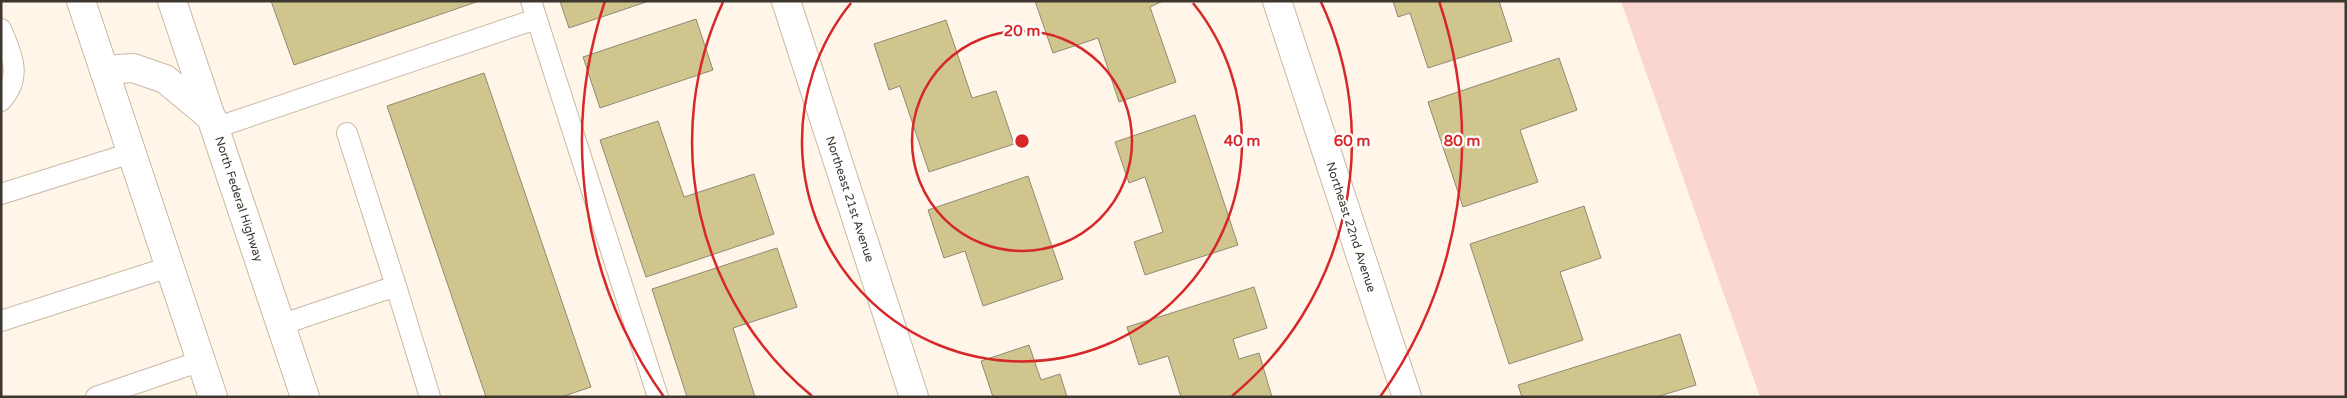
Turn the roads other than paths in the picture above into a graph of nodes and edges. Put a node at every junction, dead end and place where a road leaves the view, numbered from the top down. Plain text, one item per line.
1 (81, 1) edge
2 (172, 1) edge
3 (786, 1) edge
4 (1277, 1) edge
5 (533, 10) edge
6 (1, 29) edge
7 (104, 70) junction
8 (1, 101) edge
9 (213, 123) junction
10 (347, 134) dead end
11 (131, 153) junction
12 (1, 194) edge
13 (169, 267) junction
14 (396, 286) junction
15 (1, 321) edge
16 (280, 325) junction
17 (200, 361) junction
18 (96, 397) edge
19 (212, 397) edge
20 (304, 397) edge
21 (430, 397) edge
22 (658, 397) edge
23 (914, 397) edge
24 (1407, 397) edge

1 - 7 main road
2 - 9 main road, North Federal Highway
3 - 23 main road, Northeast 21st Avenue
4 - 24 main road, Northeast 22nd Avenue
5 - 9 lane
5 - 22 lane
6 - 8 lane
7 - 9 main road
7 - 11 main road
9 - 16 main road, North Federal Highway
10 - 14 lane
11 - 12 lane
11 - 13 main road
13 - 15 lane
13 - 17 main road
14 - 16 lane
14 - 21 lane
16 - 20 main road, North Federal Highway
17 - 18 lane
17 - 19 main road

